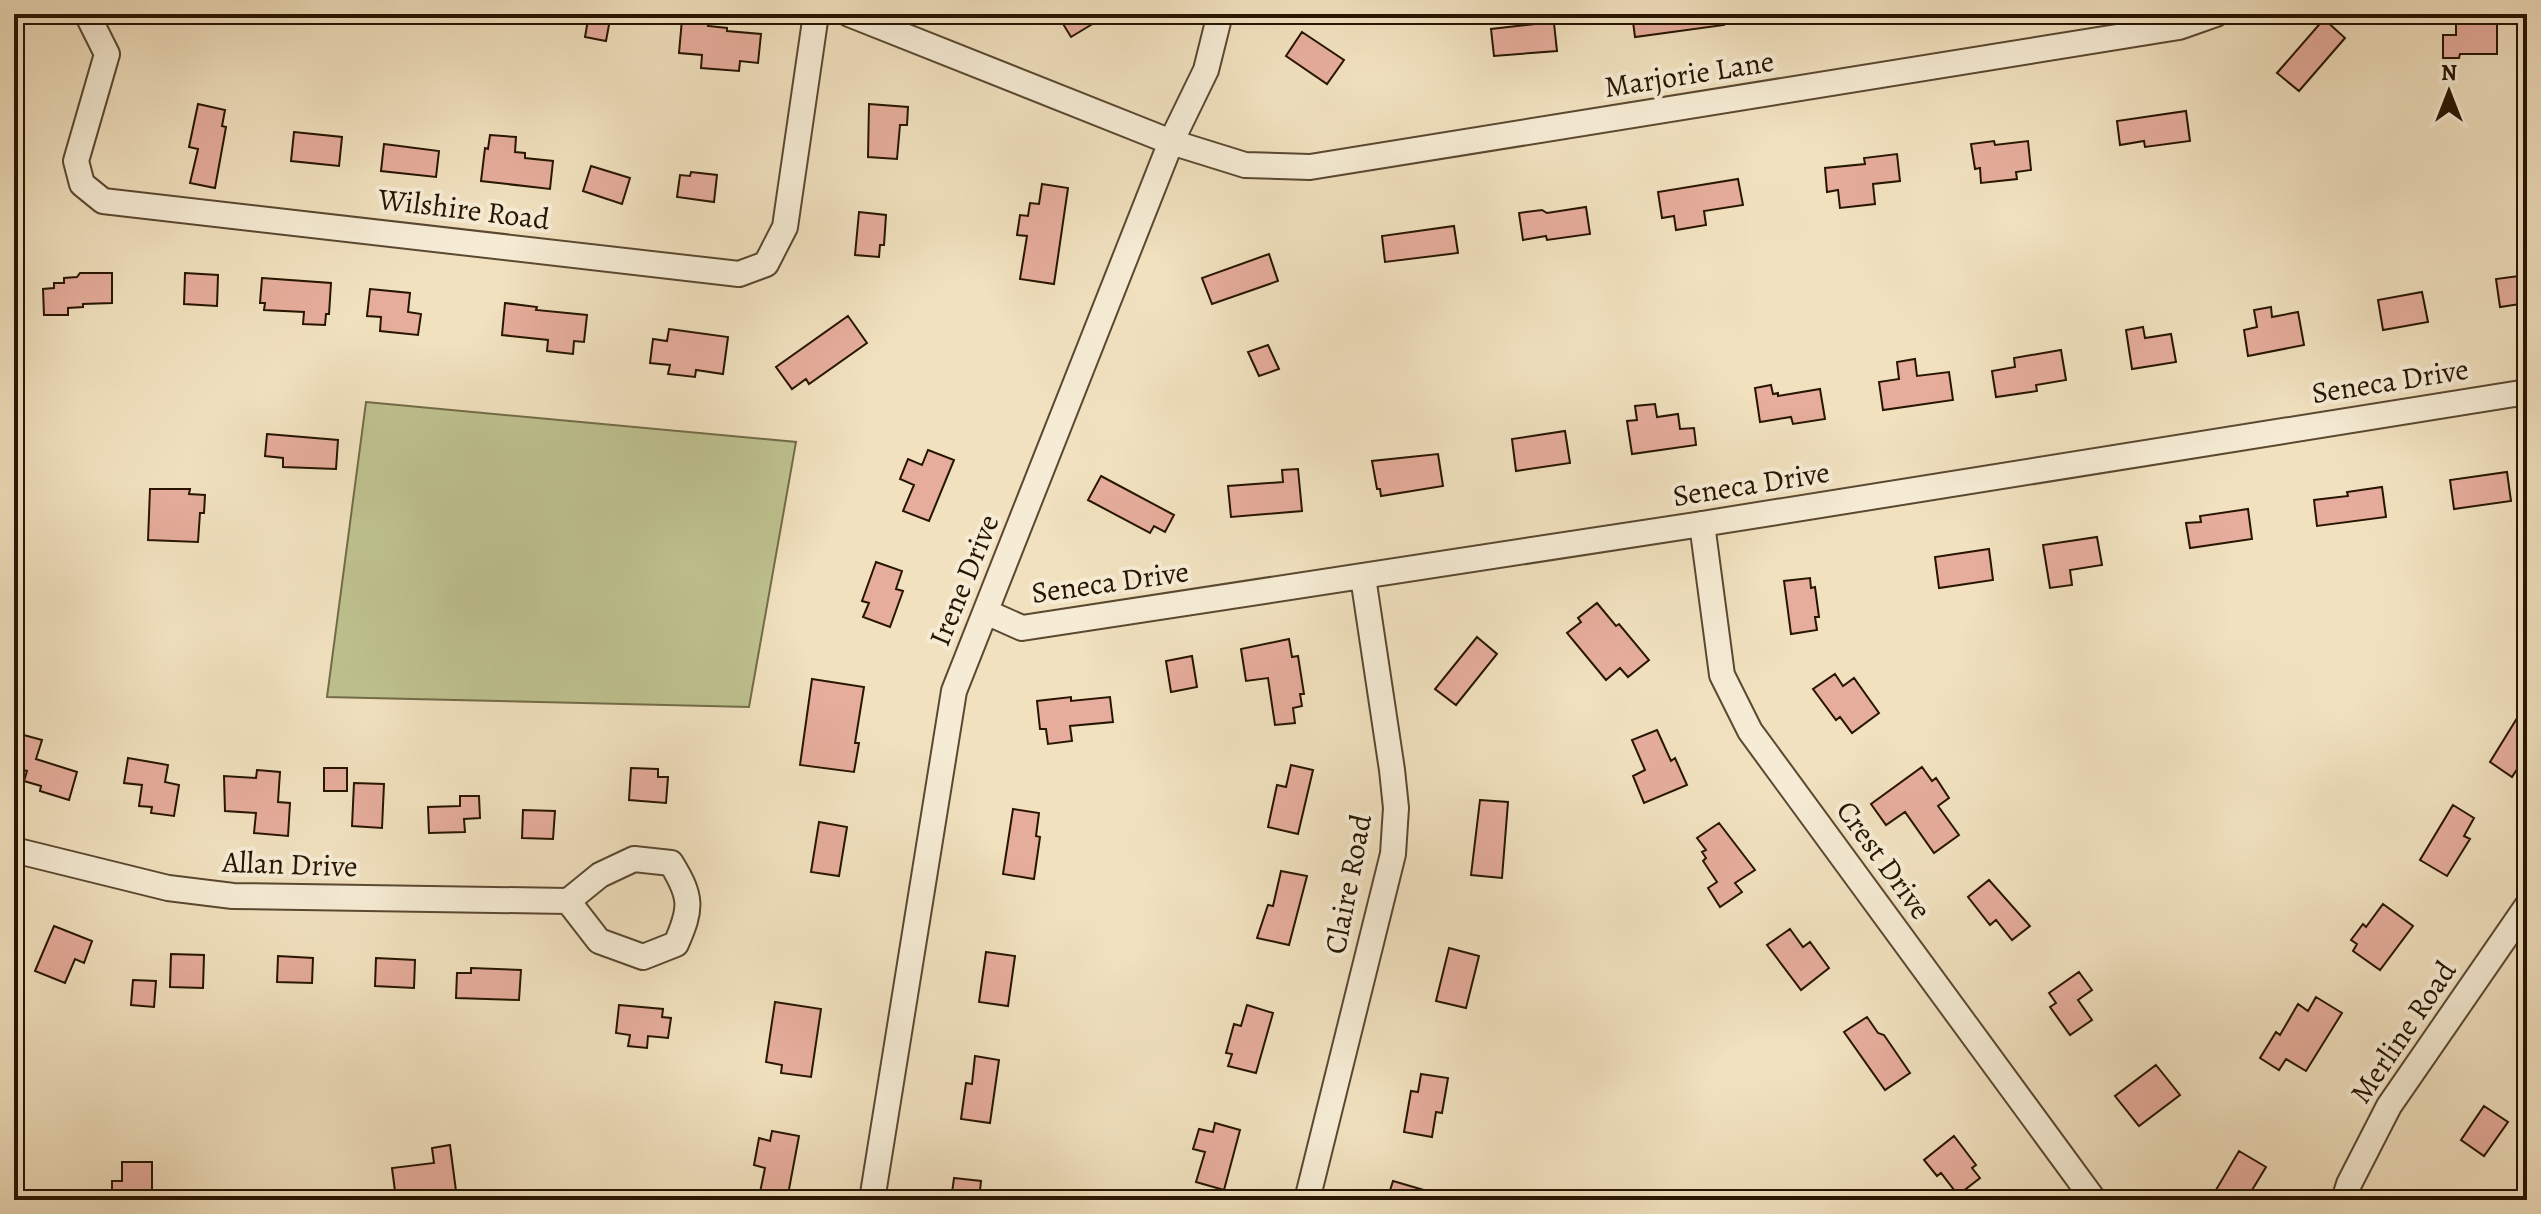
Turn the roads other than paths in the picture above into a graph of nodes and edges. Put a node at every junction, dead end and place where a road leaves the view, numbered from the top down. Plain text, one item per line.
1 (87, 14) edge
2 (816, 14) edge
3 (849, 14) edge
4 (1220, 14) edge
5 (2216, 14) edge
6 (1171, 142) junction
7 (2527, 392) edge
8 (1702, 524) junction
9 (1363, 577) junction
10 (986, 612) junction
11 (14, 850) edge
12 (568, 901) junction
13 (2527, 906) edge
14 (2091, 1199) edge
15 (872, 1200) edge
16 (1307, 1200) edge
17 (2344, 1200) edge

1 - 2 street, Wilshire Road
3 - 6 street, Marjorie Lane
4 - 6 street, Irene Drive
5 - 6 street, Marjorie Lane
6 - 10 street, Irene Drive
7 - 8 street, Seneca Drive
8 - 9 street, Seneca Drive
8 - 14 street, Crest Drive
9 - 10 street, Seneca Drive
9 - 16 street, Claire Road
10 - 15 street, Irene Drive
11 - 12 street, Allan Drive
12 - 12 street
13 - 17 street, Merline Road

